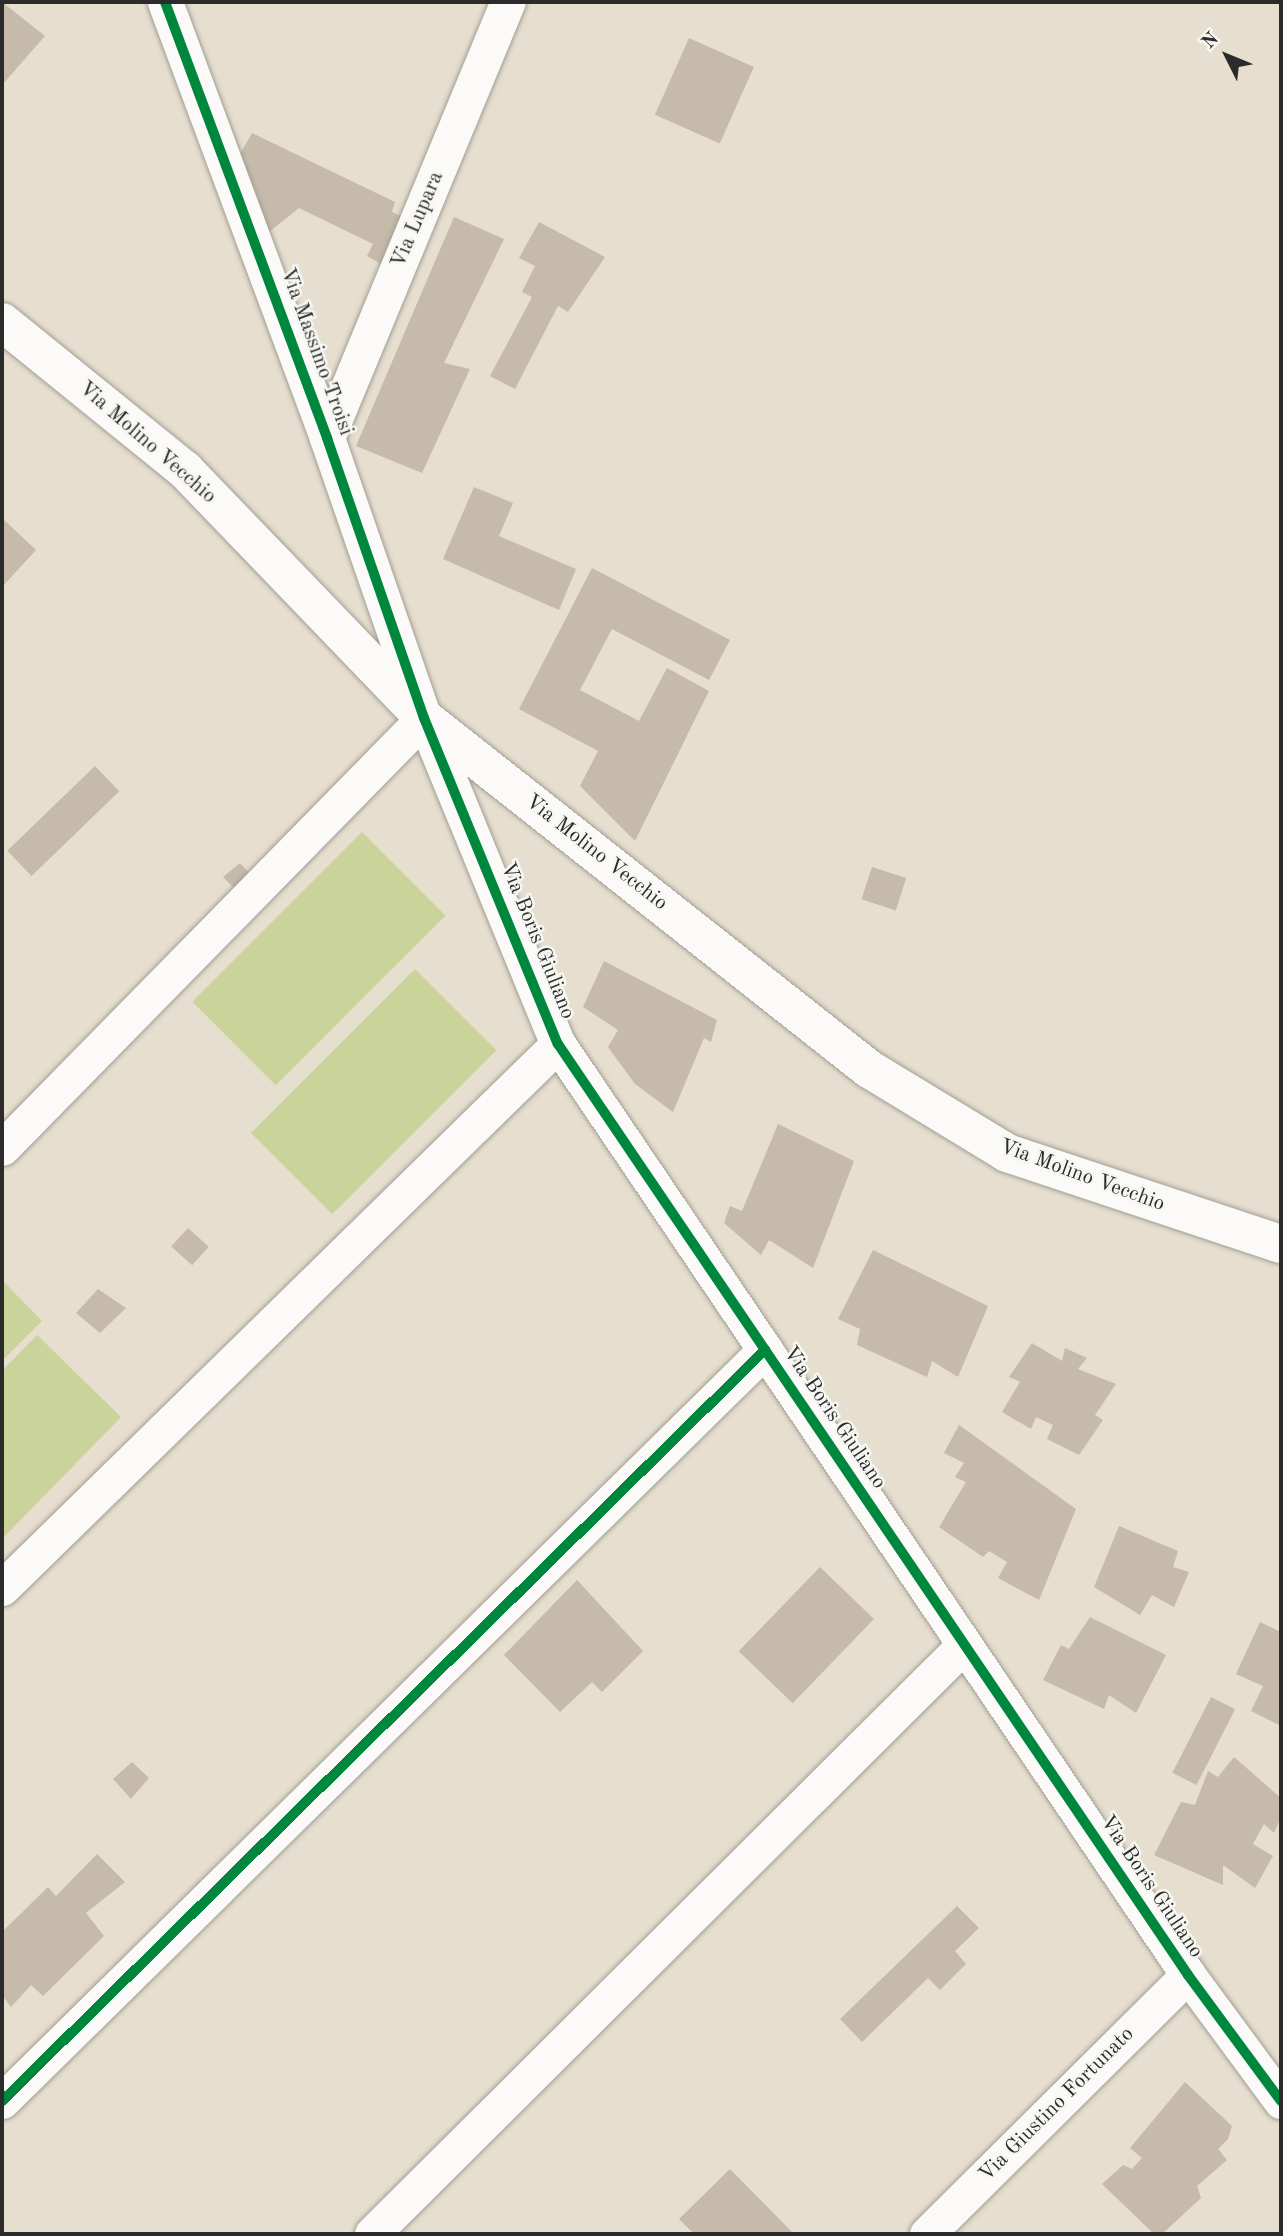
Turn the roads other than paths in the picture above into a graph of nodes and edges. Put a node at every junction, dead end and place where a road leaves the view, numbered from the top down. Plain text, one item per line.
1 (165, 2) edge
2 (509, 2) edge
3 (2, 322) edge
4 (327, 438) junction
5 (424, 718) junction
6 (558, 1044) junction
7 (2, 1148) edge
8 (1281, 1244) edge
9 (765, 1350) junction
10 (2, 1588) edge
11 (964, 1645) junction
12 (1188, 1975) junction
13 (2, 2101) edge
14 (1281, 2101) edge
15 (372, 2234) edge
16 (927, 2234) edge

1 - 4 street, Via Massimo Troisi
2 - 4 street, Via Lupara
3 - 5 street, Via Molino Vecchio
4 - 5 street, Via Massimo Troisi
5 - 6 street, Via Boris Giuliano
5 - 7 street
5 - 8 street, Via Molino Vecchio
6 - 9 street, Via Boris Giuliano
6 - 10 street
9 - 11 street, Via Boris Giuliano
9 - 13 street
11 - 12 street, Via Boris Giuliano
11 - 15 street
12 - 14 street, Via Boris Giuliano
12 - 16 street, Via Giustino Fortunato

